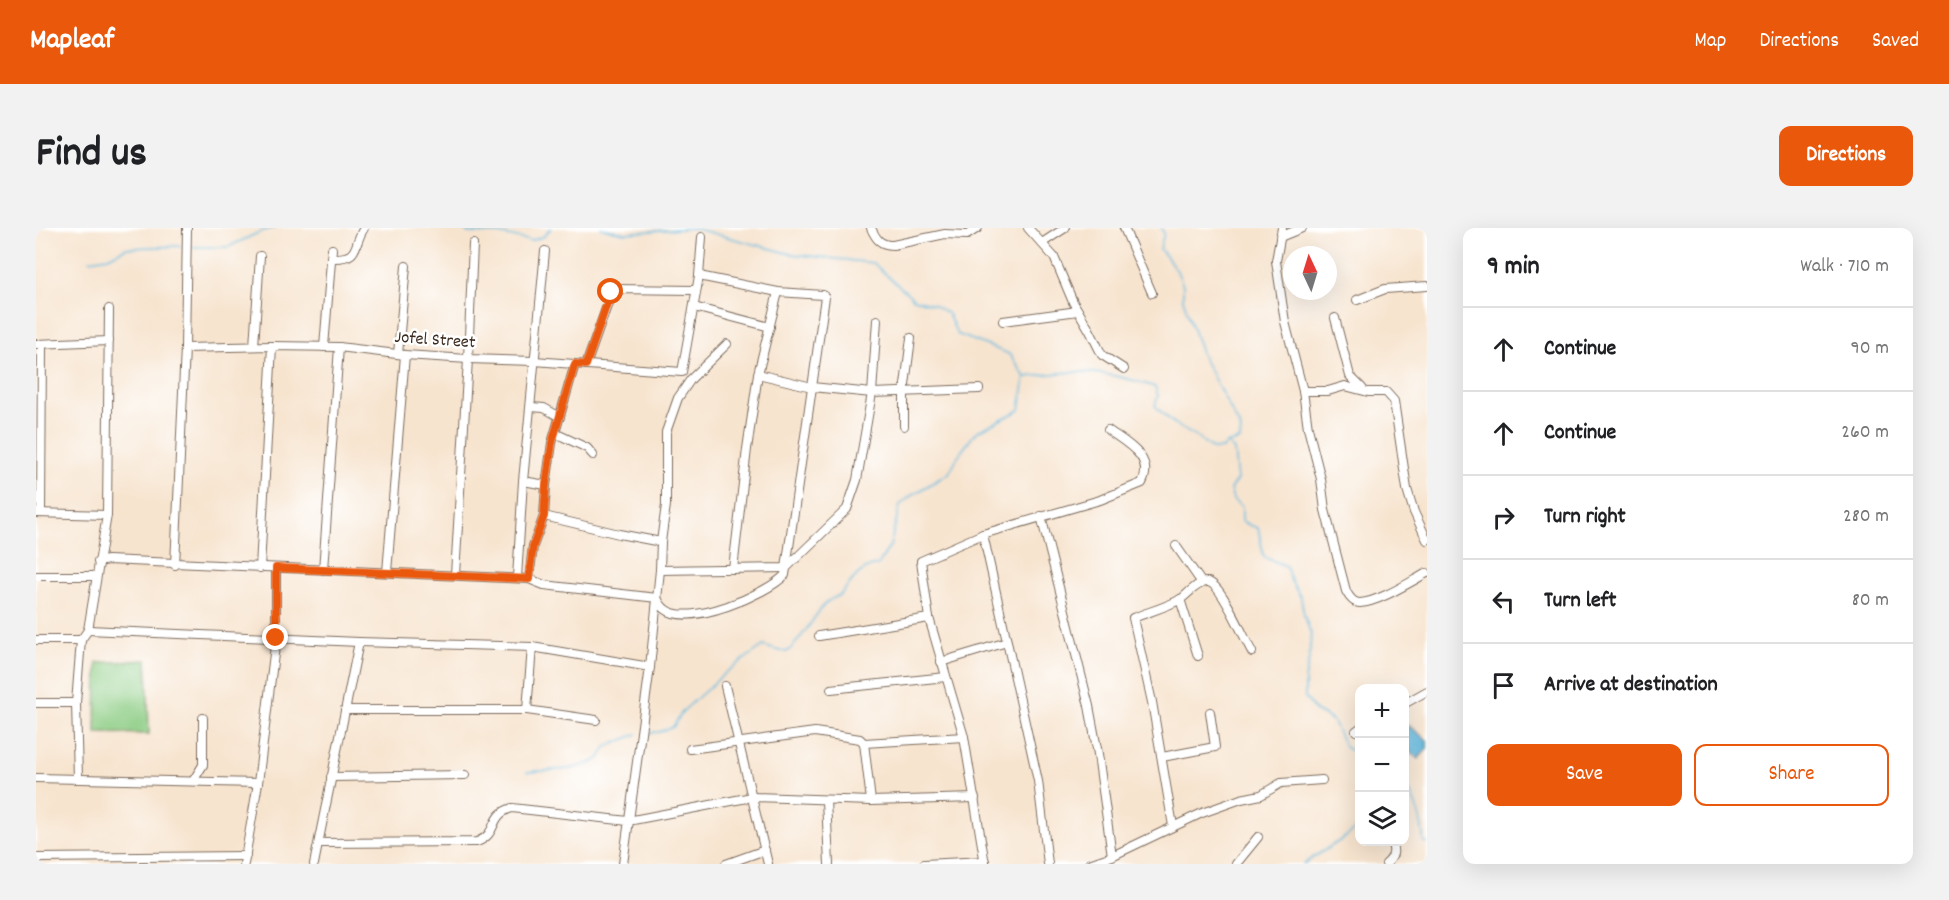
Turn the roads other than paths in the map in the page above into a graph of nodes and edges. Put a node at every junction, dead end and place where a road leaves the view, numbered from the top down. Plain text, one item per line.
1 (187, 228) edge
2 (364, 228) edge
3 (871, 228) edge
4 (978, 228) edge
5 (1028, 228) edge
6 (1065, 228) edge
7 (1124, 228) edge
8 (1282, 228) edge
9 (1300, 228) edge
10 (702, 237) dead end
11 (1280, 237) junction
12 (1041, 243) junction
13 (473, 244) dead end
14 (332, 249) dead end
15 (545, 251) dead end
16 (260, 256) dead end
17 (331, 258) junction
18 (406, 266) dead end
19 (699, 276) junction
20 (1427, 286) edge
21 (696, 290) junction
22 (778, 292) junction
23 (1152, 293) dead end
24 (1357, 300) dead end
25 (693, 307) junction
26 (109, 309) dead end
27 (1078, 311) junction
28 (1335, 318) dead end
29 (877, 320) dead end
30 (1003, 321) dead end
31 (770, 327) junction
32 (910, 338) dead end
33 (109, 341) junction
34 (39, 344) edge
35 (727, 344) dead end
36 (254, 346) junction
37 (272, 346) junction
38 (324, 347) junction
39 (339, 347) junction
40 (185, 348) junction
41 (402, 354) junction
42 (468, 359) junction
43 (534, 360) junction
44 (575, 364) junction
45 (586, 365) junction
46 (1124, 369) dead end
47 (758, 374) junction
48 (812, 387) junction
49 (979, 389) dead end
50 (1303, 391) junction
51 (1368, 392) junction
52 (872, 393) junction
53 (904, 393) junction
54 (531, 406) junction
55 (560, 417) junction
56 (904, 426) dead end
57 (1108, 430) dead end
58 (555, 433) junction
59 (593, 455) dead end
60 (523, 481) junction
61 (546, 485) junction
62 (38, 513) edge
63 (106, 515) junction
64 (544, 516) junction
65 (1041, 516) junction
66 (983, 534) junction
67 (1427, 540) edge
68 (661, 542) junction
69 (1176, 546) dead end
70 (98, 562) junction
71 (175, 565) junction
72 (260, 568) junction
73 (276, 568) junction
74 (786, 568) junction
75 (733, 569) junction
76 (323, 570) junction
77 (660, 570) junction
78 (387, 572) junction
79 (1427, 573) edge
80 (455, 575) junction
81 (36, 576) edge
82 (96, 576) junction
83 (517, 578) junction
84 (529, 579) junction
85 (1202, 583) junction
86 (657, 598) junction
87 (1180, 600) junction
88 (929, 618) junction
89 (88, 630) junction
90 (819, 636) dead end
91 (276, 638) junction
92 (36, 640) edge
93 (81, 640) junction
94 (359, 642) junction
95 (1007, 642) junction
96 (532, 647) junction
97 (1252, 652) dead end
98 (1198, 656) dead end
99 (941, 662) junction
100 (650, 667) junction
101 (946, 678) junction
102 (725, 686) dead end
103 (831, 689) dead end
104 (1427, 691) edge
105 (1409, 701) edge
106 (36, 703) edge
107 (76, 703) junction
108 (345, 710) junction
109 (527, 710) junction
110 (1210, 712) dead end
111 (203, 718) dead end
112 (596, 720) dead end
113 (964, 737) junction
114 (738, 741) junction
115 (864, 743) junction
116 (690, 749) dead end
117 (1162, 757) junction
118 (465, 776) dead end
119 (332, 777) junction
120 (36, 778) edge
121 (78, 778) junction
122 (1322, 780) dead end
123 (193, 781) junction
124 (258, 783) junction
125 (752, 797) junction
126 (975, 798) junction
127 (826, 800) junction
128 (871, 801) junction
129 (627, 821) junction
130 (1173, 826) junction
131 (1258, 837) dead end
132 (319, 843) junction
133 (1392, 846) edge
134 (765, 850) junction
135 (1112, 856) junction
136 (36, 858) edge
137 (245, 860) edge
138 (985, 862) edge
139 (314, 864) edge
140 (623, 864) edge
141 (726, 864) edge
142 (768, 864) edge
143 (829, 864) edge
144 (924, 864) edge
145 (1048, 864) edge
146 (1089, 864) edge
147 (1236, 864) edge
148 (1386, 864) edge

1 - 40 street
2 - 17 street
3 - 4 street
5 - 12 street
6 - 12 street
7 - 23 street
8 - 11 street
9 - 11 street
10 - 19 street
11 - 50 street
12 - 27 street
13 - 42 street
14 - 17 street
15 - 43 street
16 - 36 street
17 - 38 street
18 - 41 street
19 - 21 street
19 - 22 street
20 - 24 street
21 - 25 street
21 - 45 street
22 - 31 street
22 - 48 street
25 - 31 street
25 - 45 street, Jofel Street
26 - 33 street
27 - 30 street
27 - 46 street
28 - 51 street
29 - 52 street
31 - 47 street
32 - 53 street
33 - 34 street
33 - 63 street
34 - 62 street
35 - 68 street
36 - 37 street, Jofel Street
36 - 40 street, Jofel Street
37 - 38 street, Jofel Street
37 - 72 street
38 - 39 street, Jofel Street
39 - 41 street, Jofel Street
39 - 76 street
40 - 71 street
41 - 42 street, Jofel Street
41 - 78 street
42 - 43 street, Jofel Street
42 - 80 street
43 - 44 street, Jofel Street
43 - 54 street
44 - 45 street, Jofel Street
44 - 55 street
47 - 48 street
47 - 75 street
48 - 52 street
48 - 74 street
49 - 53 street
50 - 51 street
50 - 79 street
51 - 67 street
52 - 53 street
52 - 74 street
53 - 56 street
54 - 55 street
54 - 60 street
55 - 58 street
57 - 65 street
58 - 59 street
58 - 61 street
60 - 61 street
60 - 83 street
61 - 64 street
62 - 63 street
63 - 70 street
64 - 68 street
64 - 84 street
65 - 66 street
65 - 135 street
66 - 88 street
66 - 95 street
68 - 77 street
69 - 85 street
70 - 71 street
70 - 82 street
71 - 72 street
72 - 73 street
73 - 76 street
73 - 91 street
74 - 75 street
74 - 86 street
75 - 77 street
76 - 78 street
77 - 86 street
78 - 80 street
80 - 83 street
81 - 82 street
82 - 89 street
83 - 84 street
84 - 86 street
85 - 87 street
85 - 97 street
86 - 100 street
87 - 98 street
87 - 117 street
88 - 90 street
88 - 99 street
89 - 91 street
89 - 93 street
91 - 94 street
91 - 124 street
92 - 93 street
93 - 107 street
94 - 96 street
94 - 108 street
95 - 99 street
95 - 145 street
96 - 100 street
96 - 109 street
99 - 101 street
100 - 129 street
101 - 103 street
101 - 113 street
102 - 114 street
104 - 105 street
106 - 107 street
107 - 121 street
108 - 109 street
108 - 119 street
109 - 112 street
110 - 117 street
111 - 123 street
113 - 115 street
113 - 126 street
114 - 115 street
114 - 116 street
114 - 125 street
115 - 128 street
117 - 130 street
118 - 119 street
119 - 132 street
120 - 121 street
121 - 123 street
122 - 130 street
123 - 124 street
124 - 137 street
125 - 127 street
125 - 129 street
125 - 134 street
126 - 128 street
126 - 138 street
127 - 128 street
127 - 143 street
129 - 132 street
129 - 140 street
130 - 135 street
131 - 147 street
132 - 139 street
133 - 148 street
134 - 141 street
134 - 142 street
135 - 146 street
136 - 137 street
138 - 144 street

